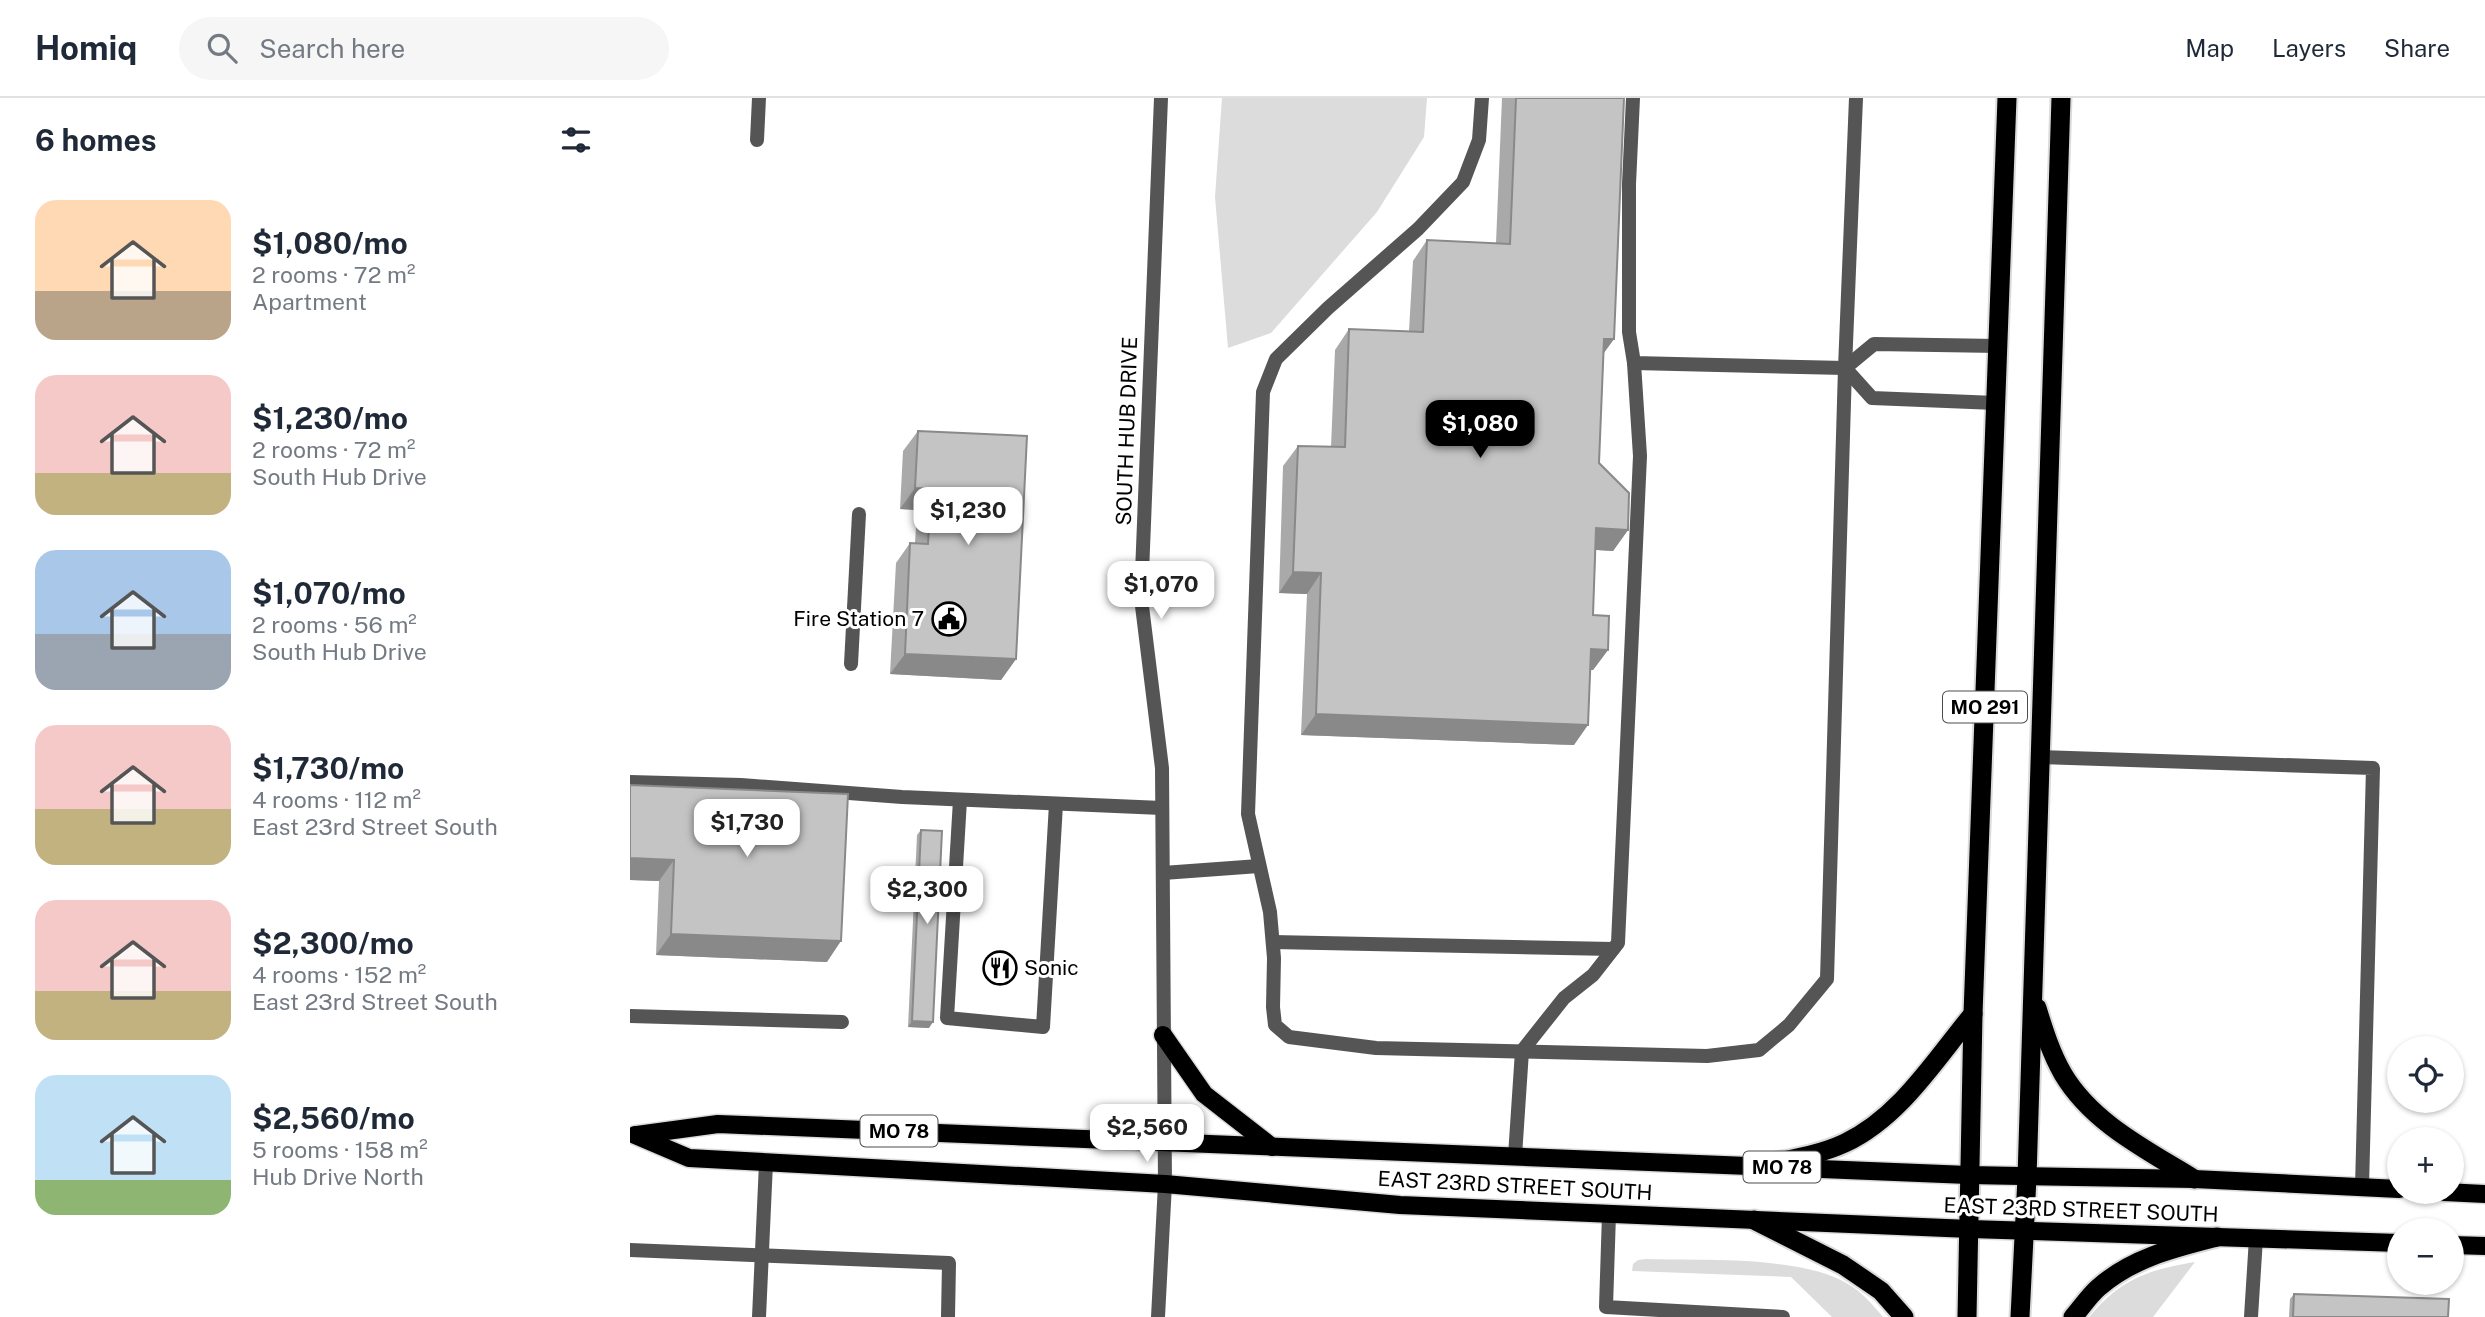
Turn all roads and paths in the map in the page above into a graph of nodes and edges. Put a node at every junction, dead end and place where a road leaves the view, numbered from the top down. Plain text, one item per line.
1 (759, 98) edge
2 (1161, 98) edge
3 (1482, 98) edge
4 (1633, 98) edge
5 (1856, 98) edge
6 (2007, 98) edge
7 (2061, 98) edge
8 (757, 140) dead end
9 (1998, 346) junction
10 (1634, 363) junction
11 (1845, 368) junction
12 (1996, 403) junction
13 (859, 514) dead end
14 (851, 664) dead end
15 (2040, 757) junction
16 (630, 782) edge
17 (960, 800) junction
18 (1056, 804) junction
19 (1162, 808) junction
20 (1259, 866) junction
21 (1163, 873) junction
22 (1273, 942) junction
23 (1613, 949) junction
24 (2033, 993) junction
25 (1973, 1014) junction
26 (630, 1016) edge
27 (842, 1022) dead end
28 (1163, 1035) junction
29 (1522, 1051) junction
30 (632, 1135) edge
31 (1164, 1143) junction
32 (1272, 1147) junction
33 (1515, 1156) junction
34 (766, 1163) junction
35 (1756, 1166) junction
36 (1968, 1175) junction
37 (2027, 1177) junction
38 (2194, 1179) junction
39 (1165, 1184) junction
40 (2362, 1187) junction
41 (2387, 1188) edge
42 (2464, 1193) edge
43 (2485, 1194) edge
44 (1609, 1214) junction
45 (1754, 1220) junction
46 (1970, 1229) junction
47 (2024, 1231) junction
48 (2217, 1237) junction
49 (2256, 1238) junction
50 (2387, 1243) edge
51 (2464, 1245) edge
52 (2485, 1246) edge
53 (630, 1251) edge
54 (761, 1255) junction
55 (1606, 1312) edge
56 (1700, 1314) edge
57 (759, 1317) edge
58 (948, 1317) edge
59 (1158, 1317) edge
60 (1783, 1317) edge
61 (1904, 1317) edge
62 (1967, 1317) edge
63 (2021, 1317) edge
64 (2073, 1317) edge
65 (2251, 1317) edge

1 - 8 street
2 - 19 street, SOUTH HUB DRIVE
3 - 20 street
4 - 10 street
5 - 11 street
6 - 9 highway, MO 291
7 - 15 highway, MO 291
9 - 11 street
9 - 12 highway, MO 291
10 - 11 street
10 - 23 street
11 - 12 street
11 - 29 street
12 - 25 highway, MO 291
13 - 14 street
15 - 24 highway, MO 291
15 - 40 street
16 - 17 street
17 - 18 street
17 - 18 street
18 - 19 street
19 - 21 street, SOUTH HUB DRIVE
20 - 21 street
20 - 22 street
21 - 28 street, SOUTH HUB DRIVE
22 - 23 street
22 - 29 street
23 - 29 street
24 - 37 highway, MO 291
24 - 38 highway
25 - 35 highway
25 - 36 highway, MO 291
26 - 27 street
28 - 31 street, SOUTH HUB DRIVE
28 - 32 main road
29 - 33 street
30 - 31 main road, EAST 23RD STREET SOUTH / MO 78
30 - 34 main road, EAST 23RD STREET SOUTH / MO 78
31 - 32 main road, EAST 23RD STREET SOUTH / MO 78
31 - 39 street, SOUTH HUB DRIVE
32 - 33 main road, EAST 23RD STREET SOUTH / MO 78
33 - 35 main road, EAST 23RD STREET SOUTH / MO 78
34 - 39 main road, EAST 23RD STREET SOUTH / MO 78
34 - 54 street
35 - 36 main road, EAST 23RD STREET SOUTH / MO 78
36 - 37 main road, EAST 23RD STREET SOUTH / MO 78
36 - 46 highway, MO 291
37 - 38 main road, EAST 23RD STREET SOUTH / MO 78
37 - 47 highway, MO 291
38 - 40 main road, EAST 23RD STREET SOUTH / MO 78
39 - 44 main road, EAST 23RD STREET SOUTH / MO 78
39 - 59 street, SOUTH HUB DRIVE
40 - 41 main road, EAST 23RD STREET SOUTH / MO 78
42 - 43 main road
44 - 45 main road, EAST 23RD STREET SOUTH / MO 78
44 - 55 street
45 - 46 main road, EAST 23RD STREET SOUTH / MO 78
45 - 61 highway
46 - 47 main road, EAST 23RD STREET SOUTH / MO 78
46 - 62 highway, MO 291
47 - 48 main road, EAST 23RD STREET SOUTH / MO 78
47 - 63 highway, MO 291
48 - 49 main road, EAST 23RD STREET SOUTH / MO 78
48 - 64 highway
49 - 50 main road, EAST 23RD STREET SOUTH / MO 78
49 - 65 street
51 - 52 main road
53 - 54 street
54 - 57 street
54 - 58 street
55 - 56 street
56 - 60 street

